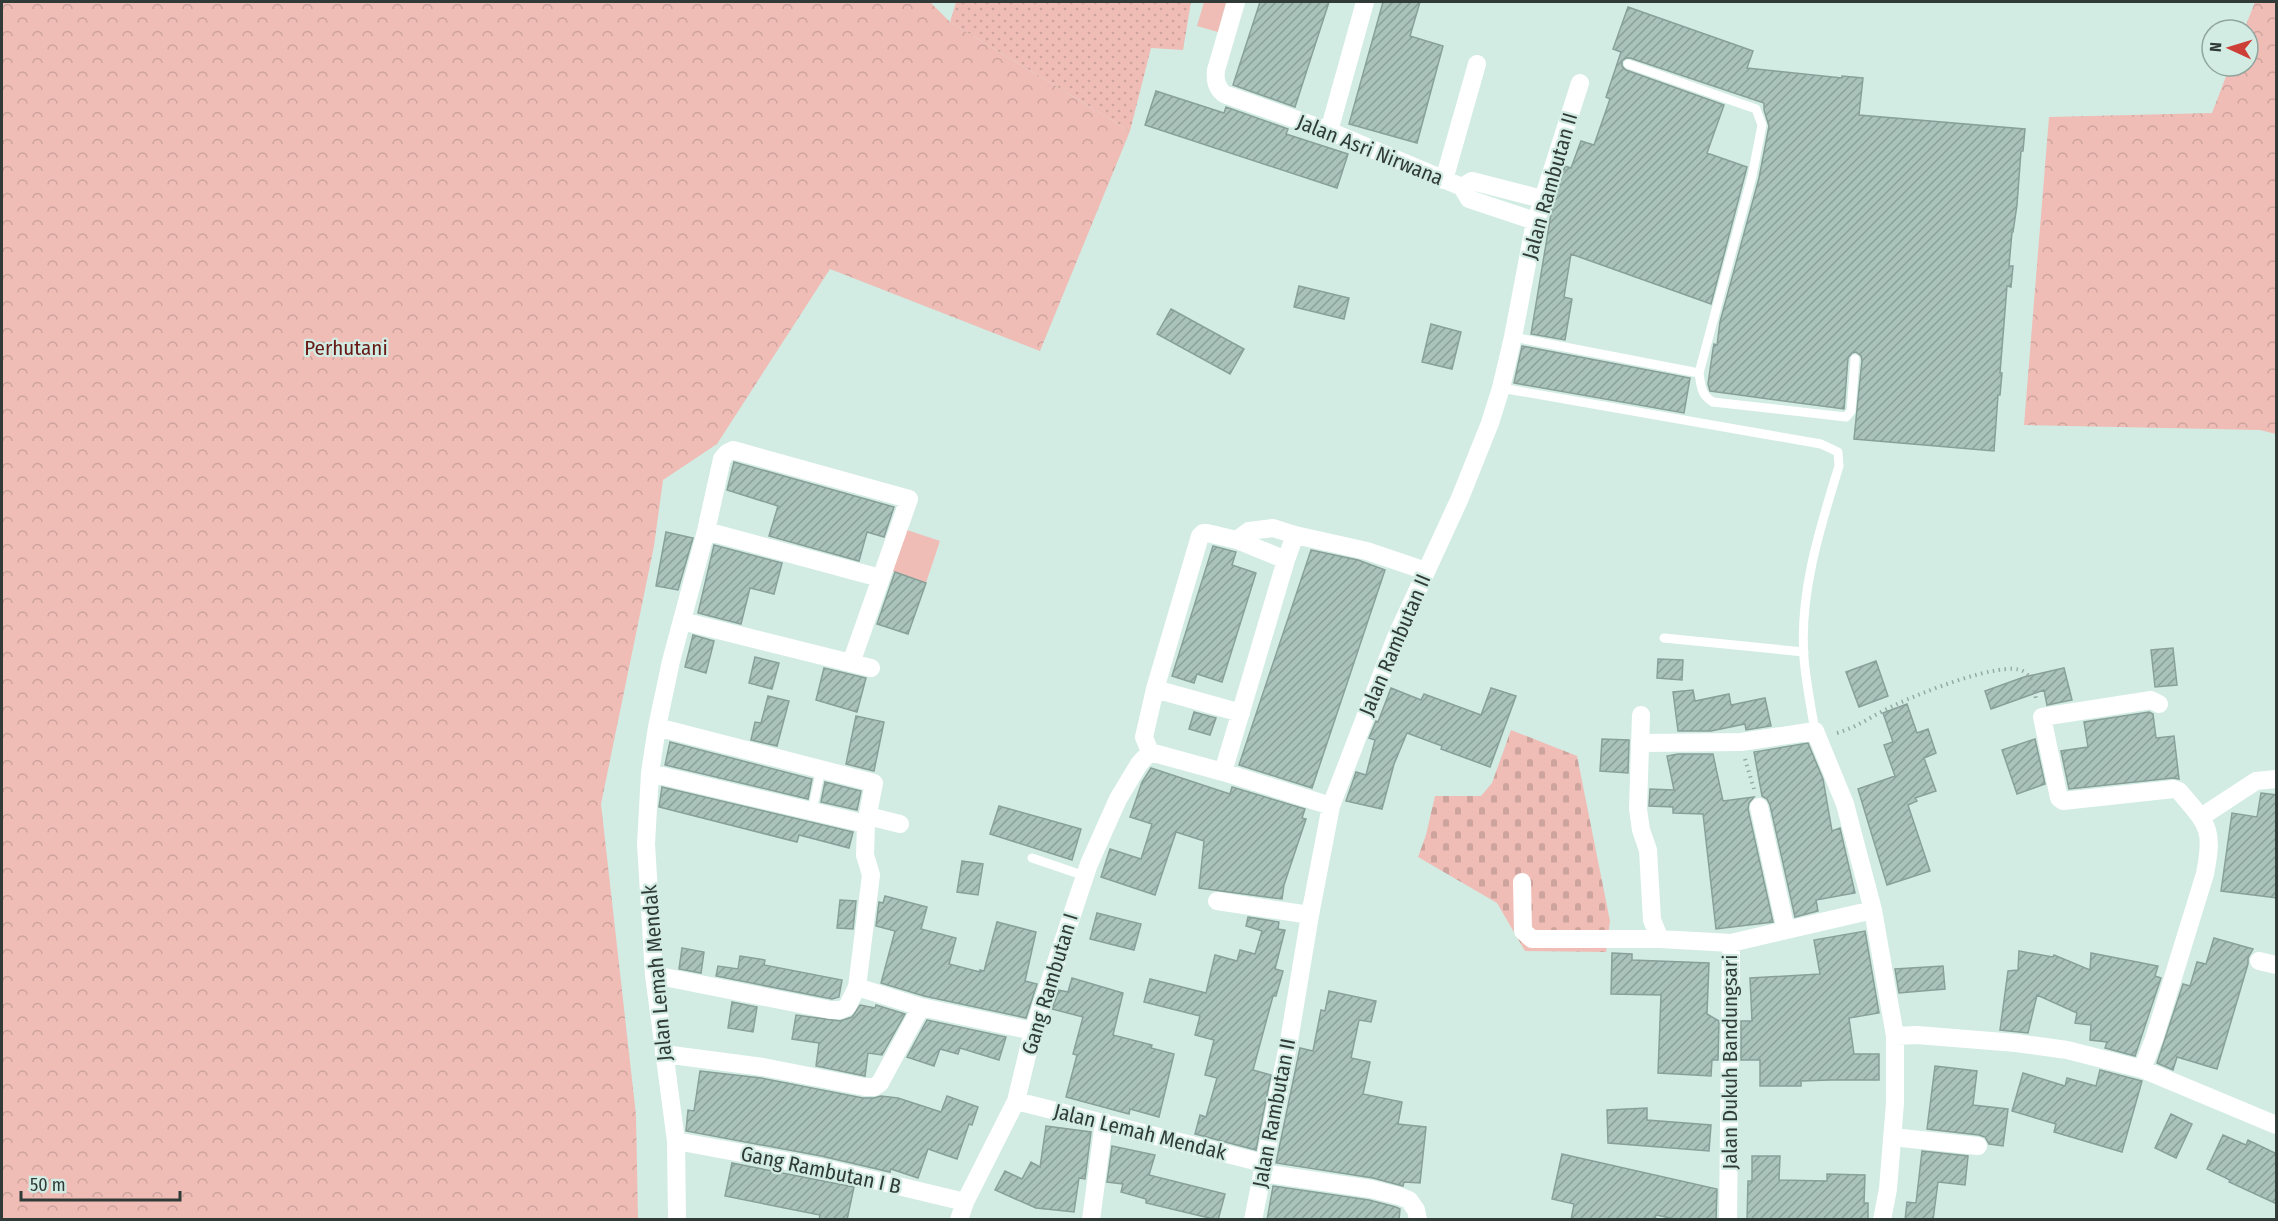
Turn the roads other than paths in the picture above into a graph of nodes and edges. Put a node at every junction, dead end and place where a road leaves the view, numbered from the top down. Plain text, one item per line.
1 (1236, 2) edge
2 (1365, 2) edge
3 (1477, 63) dead end
4 (1628, 64) dead end
5 (1580, 83) dead end
6 (1329, 131) junction
7 (1444, 180) junction
8 (1462, 187) junction
9 (1542, 199) junction
10 (1535, 220) junction
11 (1513, 337) junction
12 (1855, 359) dead end
13 (1699, 373) junction
14 (1501, 388) junction
15 (706, 531) junction
16 (1295, 535) junction
17 (1237, 540) junction
18 (1286, 560) junction
19 (1426, 571) junction
20 (880, 578) junction
21 (682, 621) junction
22 (1664, 638) dead end
23 (1804, 652) junction
24 (851, 663) junction
25 (871, 668) dead end
26 (1155, 689) junction
27 (2159, 705) dead end
28 (1241, 713) junction
29 (1641, 715) dead end
30 (657, 727) junction
31 (1817, 734) junction
32 (1641, 743) junction
33 (1150, 752) junction
34 (821, 769) junction
35 (1223, 772) junction
36 (650, 773) junction
37 (2277, 779) edge
38 (1331, 806) junction
39 (1759, 807) road end
40 (812, 811) junction
41 (2201, 817) junction
42 (867, 821) junction
43 (900, 824) dead end
44 (1032, 858) dead end
45 (1084, 876) junction
46 (1522, 882) dead end
47 (1217, 901) dead end
48 (1873, 910) junction
49 (1310, 915) junction
50 (1786, 930) junction
51 (1660, 939) junction
52 (1731, 944) junction
53 (654, 975) junction
54 (857, 987) junction
55 (921, 1007) junction
56 (1033, 1031) junction
57 (1895, 1036) junction
58 (664, 1054) junction
59 (2142, 1069) junction
60 (1016, 1101) junction
61 (1104, 1122) junction
62 (2277, 1125) edge
63 (1892, 1137) junction
64 (676, 1141) junction
65 (1978, 1146) dead end
66 (1263, 1168) junction
67 (965, 1202) junction
68 (677, 1220) edge
69 (959, 1220) edge
70 (1091, 1220) edge
71 (1253, 1220) edge
72 (1418, 1220) edge
73 (1728, 1220) edge
74 (1882, 1220) edge

1 - 6 street, Jalan Asri Nirwana
2 - 6 street
3 - 7 street
4 - 13 lane
5 - 9 street, Jalan Rambutan II
6 - 7 street, Jalan Asri Nirwana
7 - 8 street, Jalan Asri Nirwana
8 - 9 street, Jalan Asri Nirwana
8 - 10 street
9 - 10 street, Jalan Rambutan II
10 - 11 street, Jalan Rambutan II
11 - 13 lane
11 - 14 street, Jalan Rambutan II
12 - 13 lane
14 - 19 street, Jalan Rambutan II
14 - 23 lane
15 - 20 street
15 - 20 street, Jalan Lemah Mendak
15 - 21 street, Jalan Lemah Mendak
16 - 17 street
16 - 18 street
16 - 19 street
17 - 18 street
17 - 26 street
18 - 28 street
19 - 38 street, Jalan Rambutan II
20 - 24 street
21 - 24 street
21 - 30 street, Jalan Lemah Mendak
22 - 23 lane
23 - 31 lane
24 - 25 street
26 - 28 street
26 - 33 street
27 - 41 street
28 - 35 street
29 - 32 street
30 - 34 street
30 - 36 street, Jalan Lemah Mendak
31 - 32 street
31 - 48 street
32 - 51 street
33 - 35 street
33 - 45 street, Gang Rambutan I
34 - 40 lane
34 - 42 street
35 - 38 street
36 - 40 street
36 - 53 street, Jalan Lemah Mendak
37 - 41 street
38 - 49 street, Jalan Rambutan II
39 - 50 street
40 - 42 street
41 - 59 street
42 - 43 street
42 - 54 street
44 - 45 lane
45 - 56 street, Gang Rambutan I
46 - 51 street
47 - 49 street
48 - 50 street, Jalan Dukuh Bandungsari
48 - 57 street
49 - 66 street, Jalan Rambutan II
50 - 52 street, Jalan Dukuh Bandungsari
51 - 52 street
52 - 73 street, Jalan Dukuh Bandungsari
53 - 54 street
53 - 58 street, Jalan Lemah Mendak
54 - 55 street
55 - 56 street
55 - 58 street
56 - 60 street, Gang Rambutan I
57 - 59 street
57 - 63 street
58 - 64 street, Jalan Lemah Mendak
59 - 62 street
60 - 61 street, Jalan Lemah Mendak
60 - 67 street, Gang Rambutan I
61 - 66 street, Jalan Lemah Mendak
61 - 70 street
63 - 65 street
63 - 74 street
64 - 67 street, Gang Rambutan I B
64 - 68 street, Jalan Lemah Mendak
66 - 71 street, Jalan Rambutan II
66 - 72 street, Jalan Lemah Mendak
67 - 69 street, Gang Rambutan I

